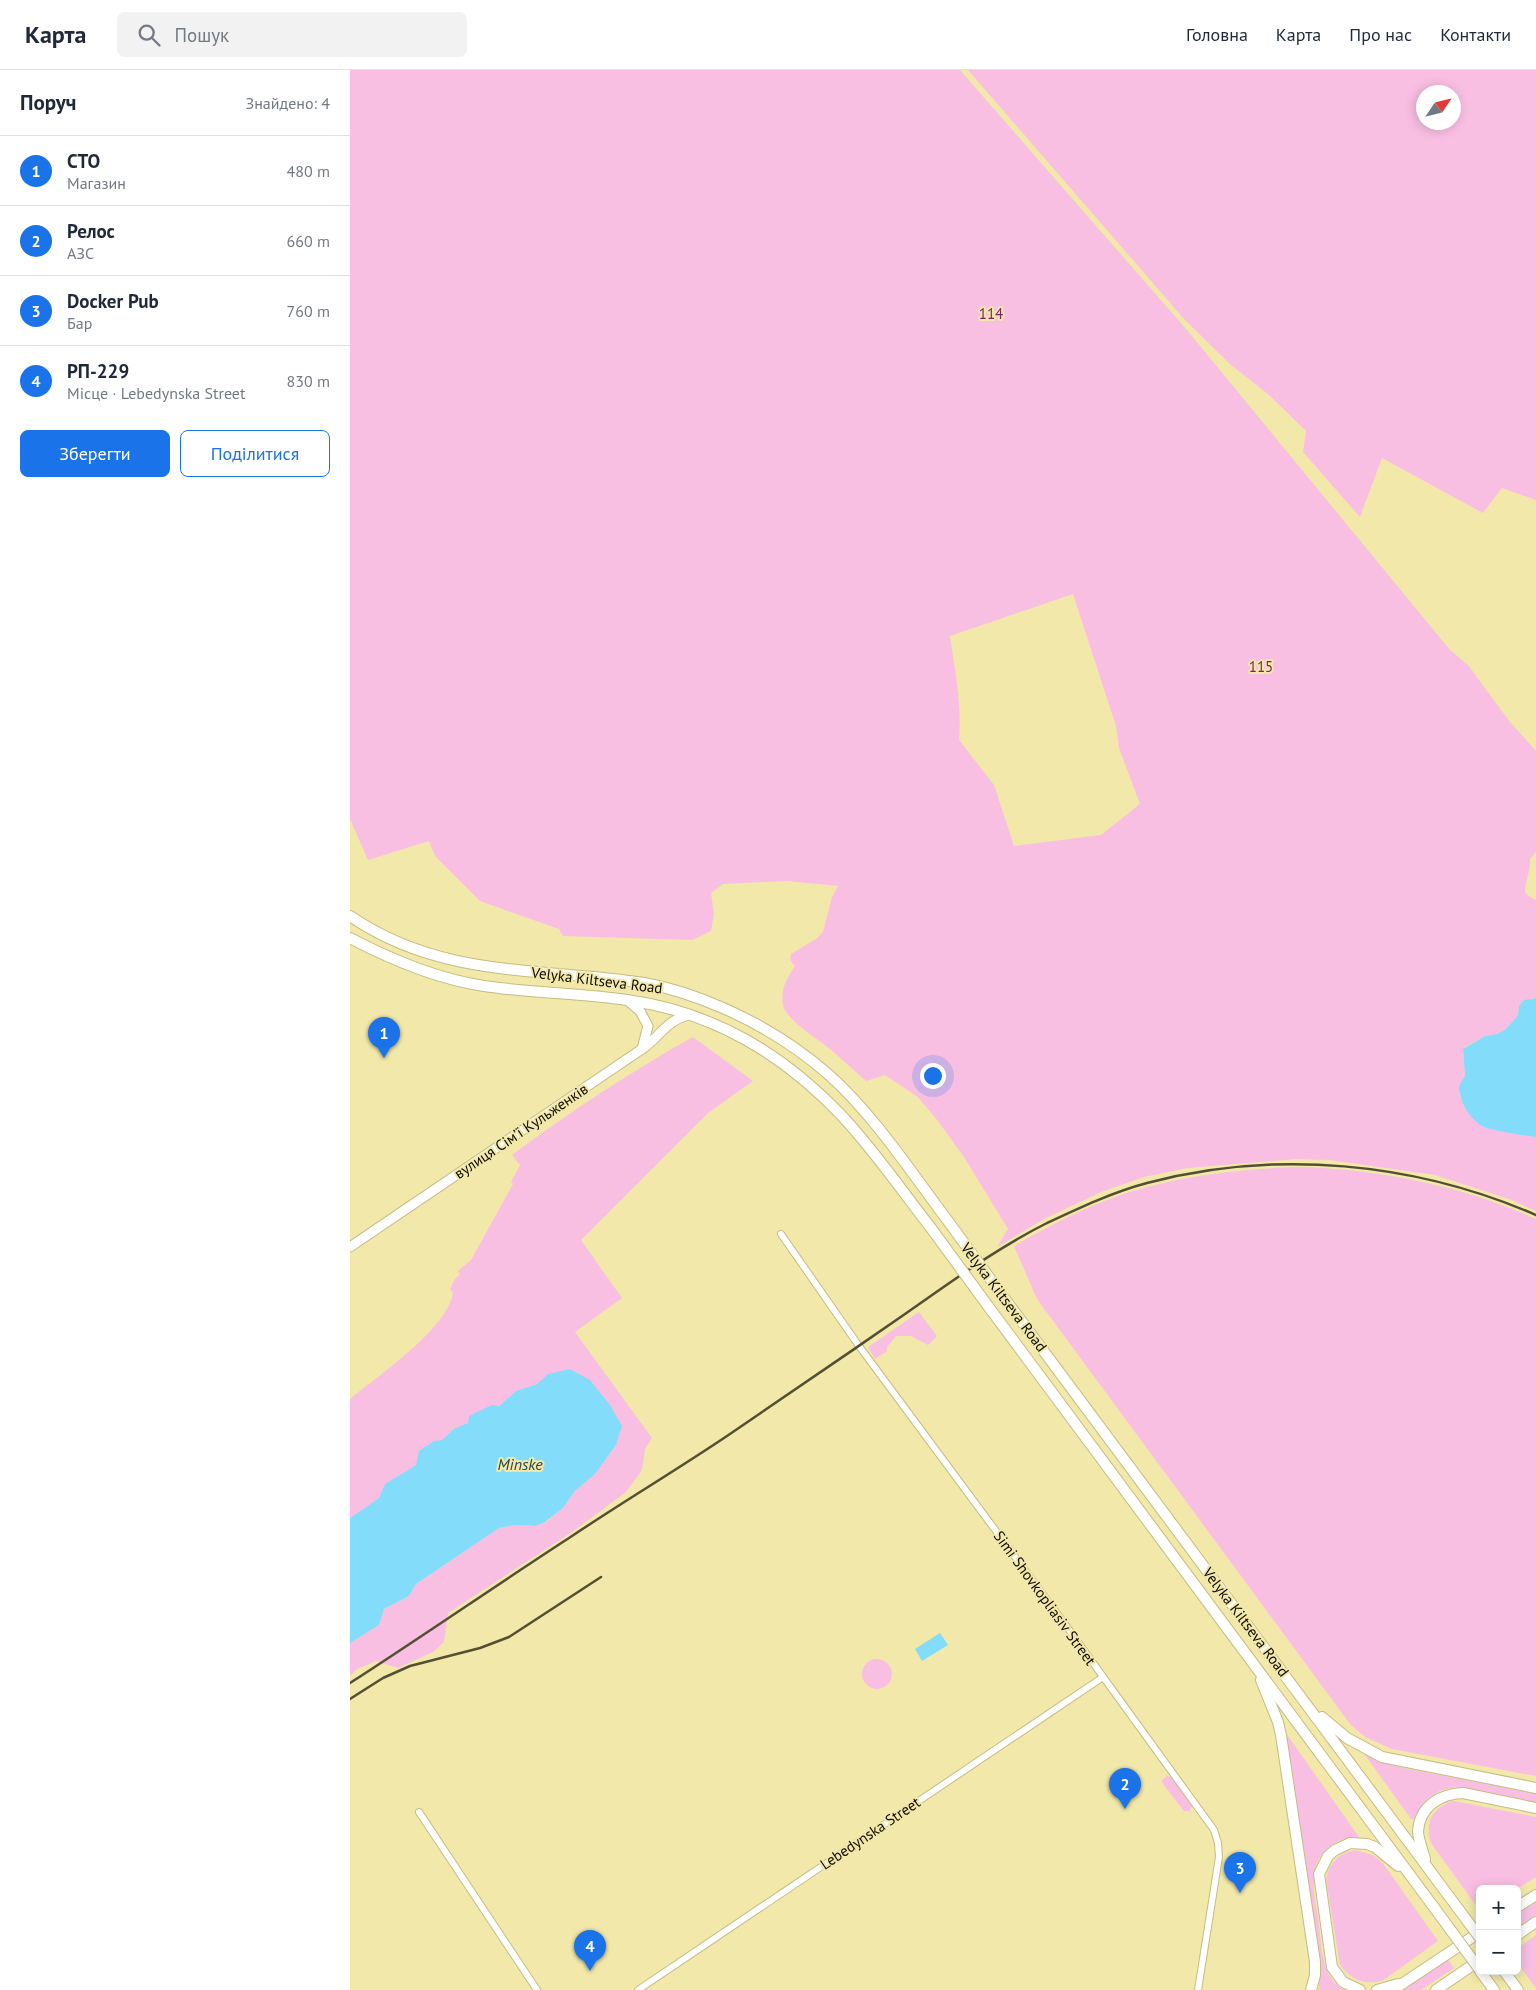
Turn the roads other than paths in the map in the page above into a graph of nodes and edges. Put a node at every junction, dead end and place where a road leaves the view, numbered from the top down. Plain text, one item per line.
1 (350, 916) edge
2 (350, 938) edge
3 (627, 1000) junction
4 (689, 1015) junction
5 (642, 1049) junction
6 (781, 1234) dead end
7 (350, 1246) edge
8 (1254, 1663) junction
9 (1103, 1677) junction
10 (1310, 1707) junction
11 (1536, 1788) edge
12 (1536, 1808) edge
13 (419, 1812) dead end
14 (1426, 1865) junction
15 (1412, 1878) junction
16 (1536, 1895) edge
17 (1521, 1904) edge
18 (1534, 1924) edge
19 (1521, 1932) edge
20 (1476, 1933) edge
21 (1476, 1935) edge
22 (1476, 1963) edge
23 (1476, 1965) edge
24 (1483, 1975) edge
25 (1507, 1975) edge
26 (1406, 1982) junction
27 (537, 1990) edge
28 (638, 1990) edge
29 (1198, 1990) edge
30 (1311, 1990) edge
31 (1360, 1990) edge
32 (1377, 1990) edge
33 (1393, 1990) edge
34 (1436, 1990) edge
35 (1494, 1990) edge
36 (1518, 1990) edge

1 - 10 main road, Velyka Kiltseva Road, bridge
2 - 3 main road, Velyka Kiltseva Road
3 - 4 main road, Velyka Kiltseva Road
3 - 5 main road
4 - 5 main road, вулиця Сімʼї Кульженків
4 - 8 main road, Velyka Kiltseva Road, bridge
5 - 7 main road, вулиця Сімʼї Кульженків
6 - 9 street, Simi Shovkopliasiv Street
8 - 15 main road, Velyka Kiltseva Road
8 - 30 main road
9 - 28 street, Lebedynska Street
9 - 29 street, Simi Shovkopliasiv Street
10 - 11 main road
10 - 14 main road, Velyka Kiltseva Road
12 - 14 main road
13 - 27 street
14 - 20 main road, Velyka Kiltseva Road, bridge
15 - 23 main road, Velyka Kiltseva Road, bridge
15 - 31 main road
16 - 17 main road
18 - 19 main road
21 - 26 main road
22 - 34 main road
24 - 35 main road, Velyka Kiltseva Road
25 - 36 main road
26 - 32 main road
26 - 33 main road

